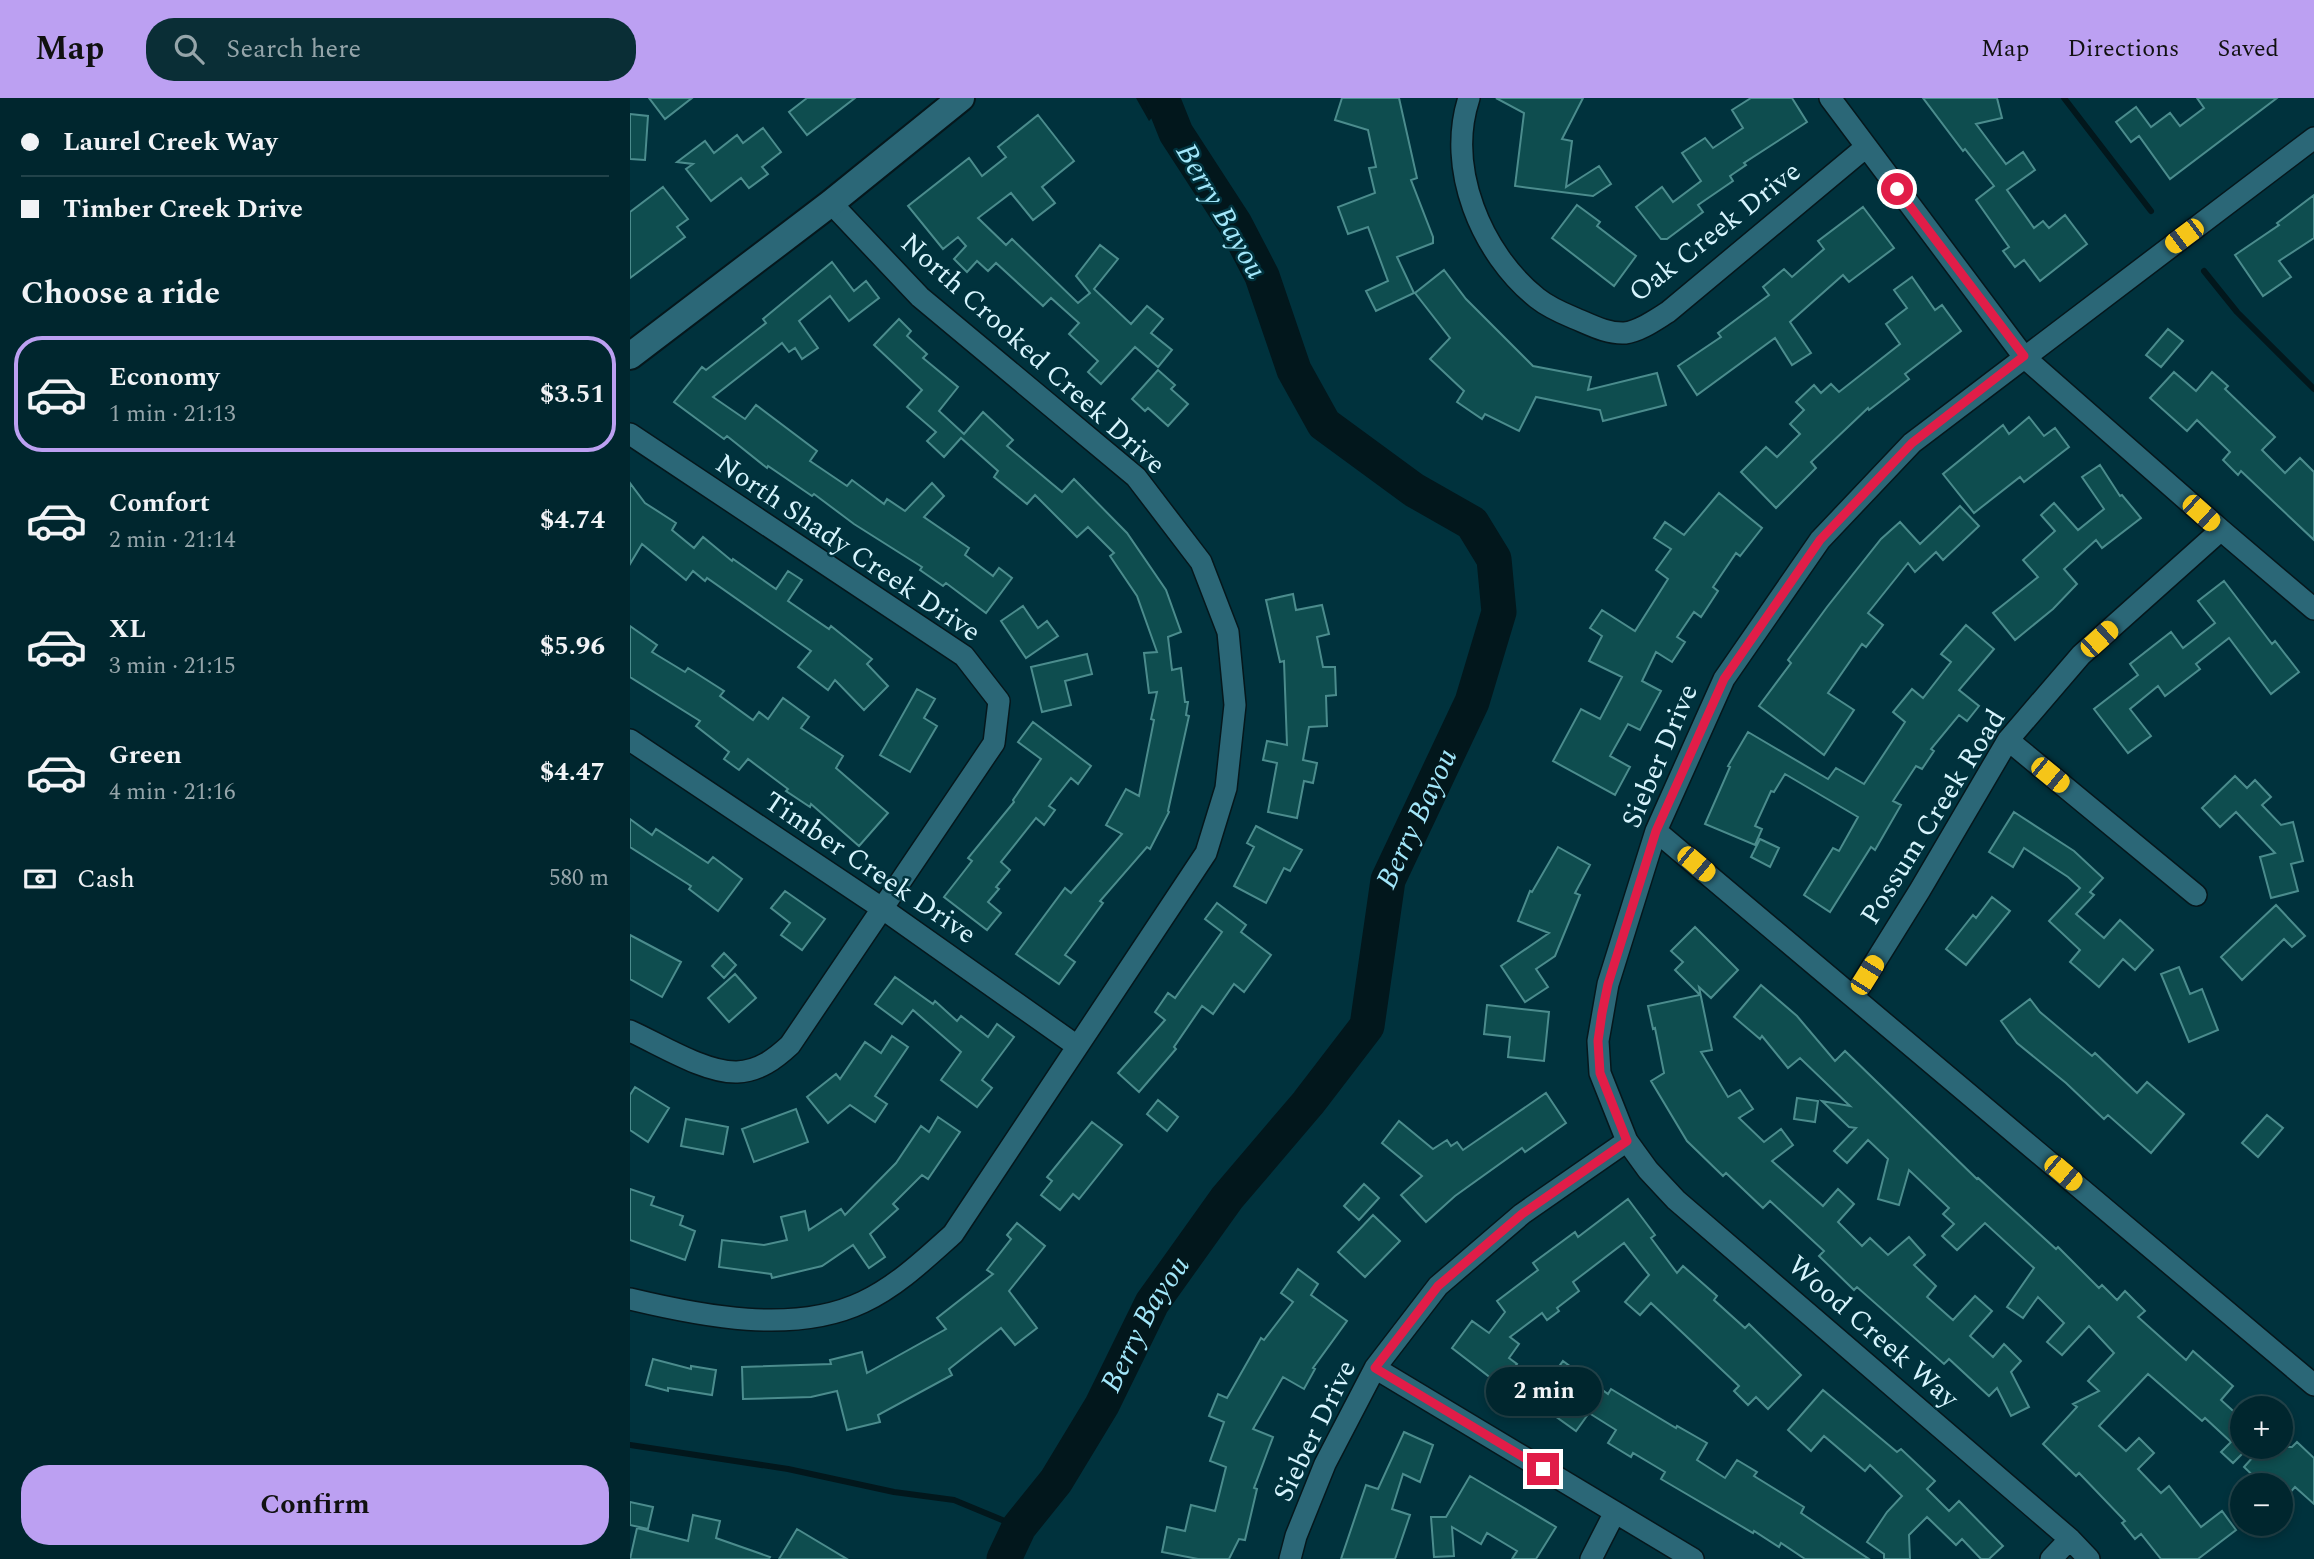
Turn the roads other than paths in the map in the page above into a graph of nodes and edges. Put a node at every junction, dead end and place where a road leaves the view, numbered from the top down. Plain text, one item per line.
1 (961, 98) edge
2 (1469, 98) edge
3 (1830, 98) edge
4 (2314, 138) edge
5 (1866, 147) junction
6 (831, 203) junction
7 (630, 356) edge
8 (2024, 356) junction
9 (630, 434) edge
10 (2221, 530) junction
11 (2314, 609) edge
12 (630, 740) edge
13 (2008, 740) junction
14 (1656, 831) junction
15 (2196, 895) dead end
16 (883, 909) junction
17 (1854, 996) junction
18 (630, 1031) edge
19 (1077, 1046) junction
20 (1627, 1141) junction
21 (630, 1299) edge
22 (1375, 1368) junction
23 (2314, 1385) edge
24 (1615, 1512) junction
25 (2070, 1539) junction
26 (1290, 1559) edge
27 (1591, 1559) edge
28 (1693, 1559) edge
29 (2051, 1559) edge
30 (2089, 1559) edge

1 - 6 street
2 - 5 street, Oak Creek Drive
3 - 5 street
4 - 8 street, Sieber Drive
5 - 8 street
6 - 7 street
6 - 19 street, North Crooked Creek Drive
8 - 10 street
8 - 14 street, Sieber Drive
9 - 16 street, North Shady Creek Drive
10 - 11 street
10 - 13 street, Possum Creek Road
12 - 16 street, Timber Creek Drive
13 - 15 street
13 - 17 street, Possum Creek Road
14 - 17 street
14 - 20 street, Sieber Drive
16 - 18 street, North Shady Creek Drive
16 - 19 street, Timber Creek Drive
17 - 23 street
19 - 21 street, North Crooked Creek Drive
20 - 22 street, Sieber Drive
20 - 25 street, Wood Creek Way
22 - 24 street
22 - 26 street, Sieber Drive
24 - 27 street
24 - 28 street
25 - 29 street
25 - 30 street, Wood Creek Way

